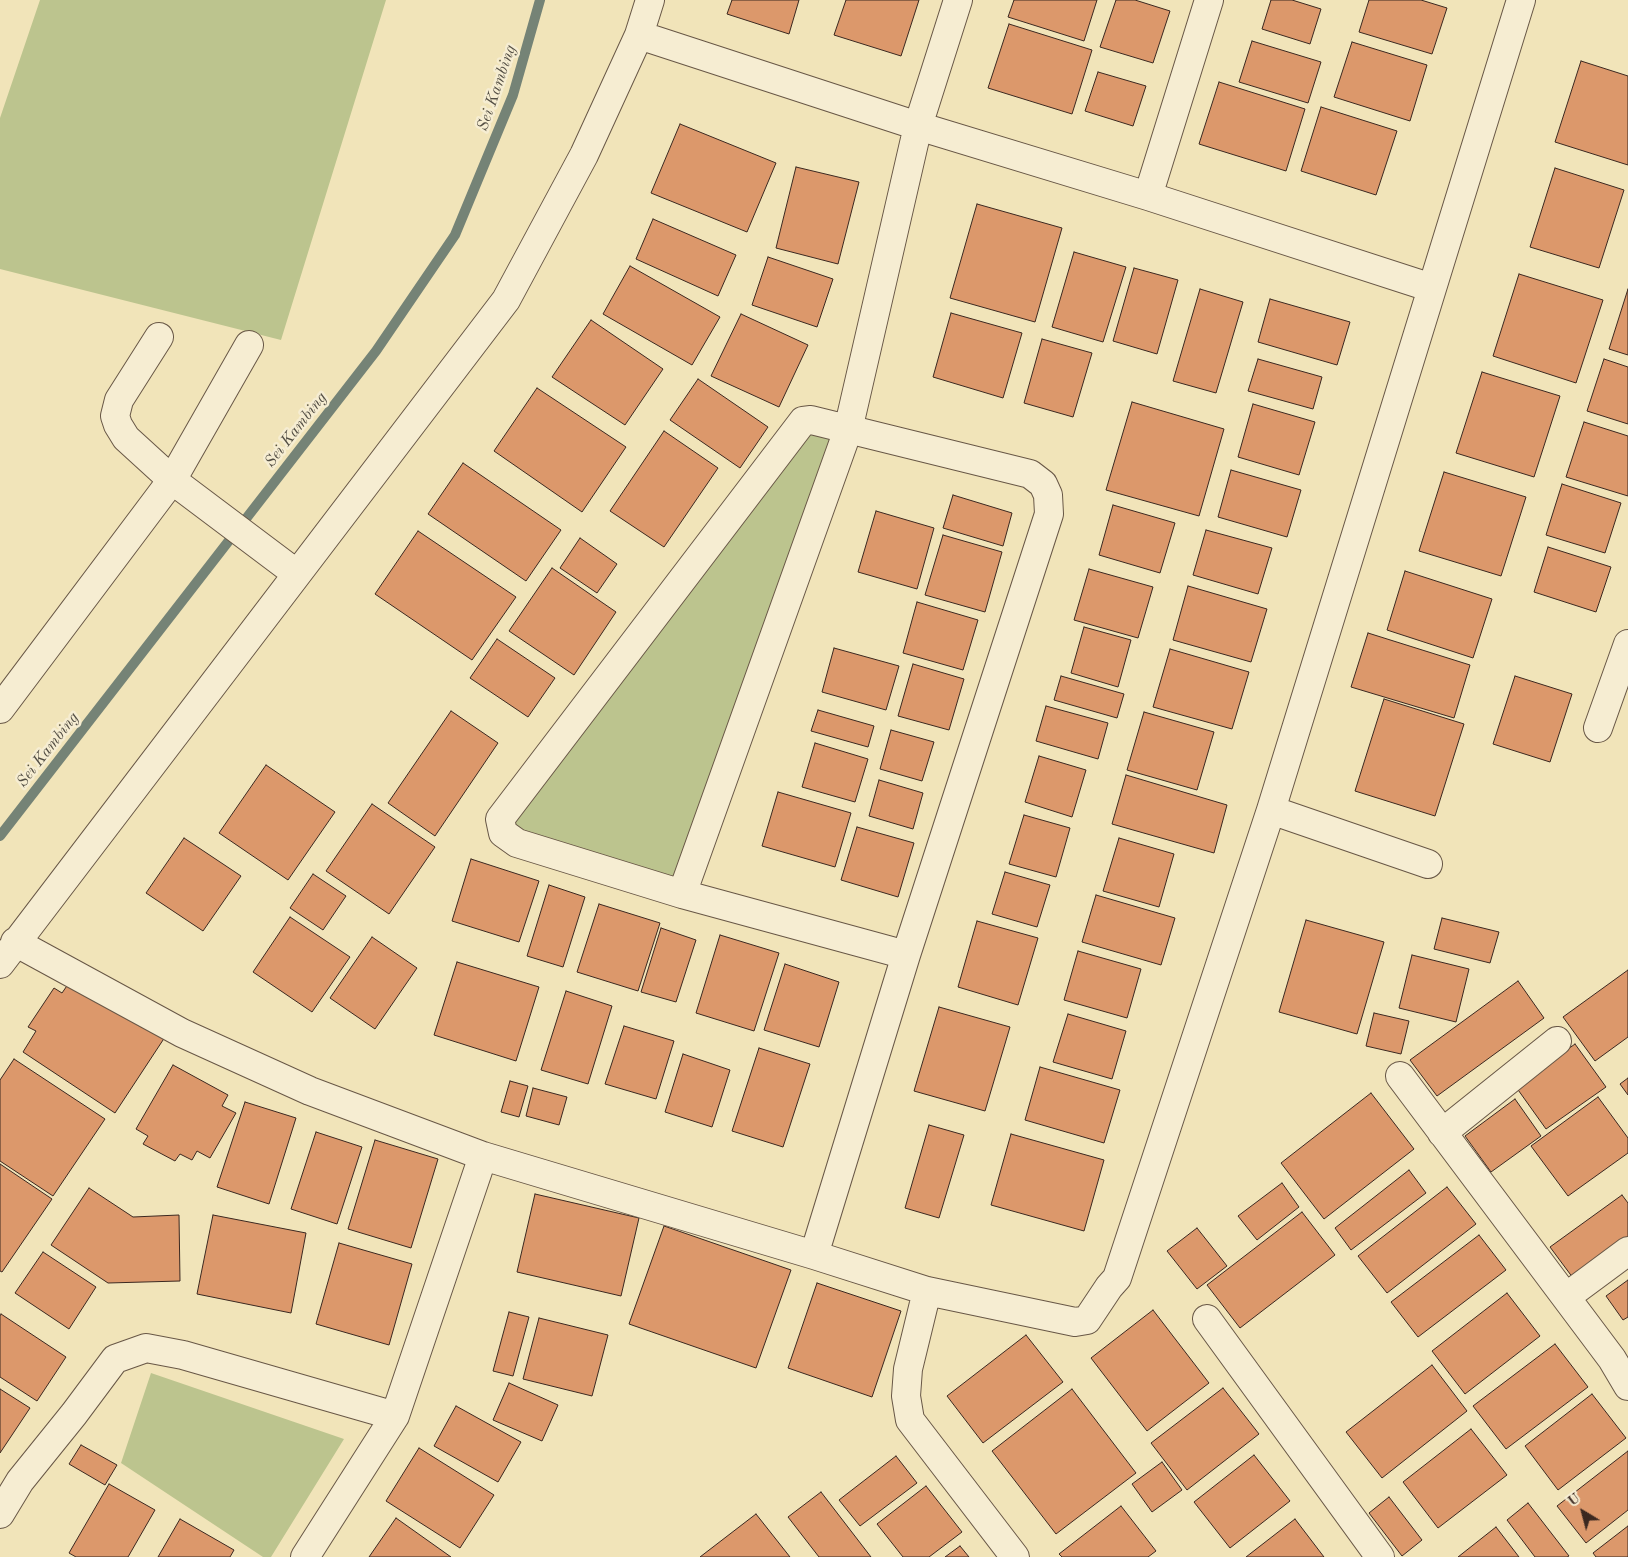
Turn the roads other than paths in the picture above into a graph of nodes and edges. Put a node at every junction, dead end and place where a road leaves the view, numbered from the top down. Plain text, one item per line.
1 (650, 0) edge
2 (958, 0) edge
3 (1209, 0) edge
4 (1522, 0) edge
5 (639, 35) junction
6 (918, 126) junction
7 (1148, 196) junction
8 (1432, 288) junction
9 (160, 337) dead end
10 (249, 345) dead end
11 (848, 430) junction
12 (172, 480) junction
13 (297, 574) junction
14 (1628, 644) edge
15 (0, 709) edge
16 (1598, 728) dead end
17 (1270, 810) junction
18 (1428, 864) dead end
19 (682, 894) junction
20 (15, 942) junction
21 (906, 955) junction
22 (0, 964) edge
23 (1557, 1041) dead end
24 (1400, 1076) dead end
25 (1442, 1133) junction
26 (483, 1156) junction
27 (1628, 1251) edge
28 (814, 1255) junction
29 (927, 1291) junction
30 (1566, 1297) junction
31 (1207, 1319) dead end
32 (1628, 1386) edge
33 (395, 1416) junction
34 (0, 1514) edge
35 (306, 1557) edge
36 (1015, 1557) edge
37 (1380, 1557) edge

1 - 5 street
2 - 6 street
3 - 7 street
4 - 8 street
5 - 6 street
5 - 13 street
6 - 7 street
6 - 11 street
7 - 8 street
8 - 17 street
9 - 12 street
10 - 12 street
11 - 19 street
11 - 19 street
11 - 21 street
12 - 13 street
12 - 15 street
13 - 20 street
14 - 16 street
17 - 18 street
17 - 29 street
19 - 21 street
20 - 22 street
20 - 26 street
21 - 28 street
23 - 25 street
24 - 25 street
25 - 30 street
26 - 28 street
26 - 33 street
27 - 30 street
28 - 29 street
29 - 36 street
30 - 32 street
31 - 37 street
33 - 34 street
33 - 35 street

